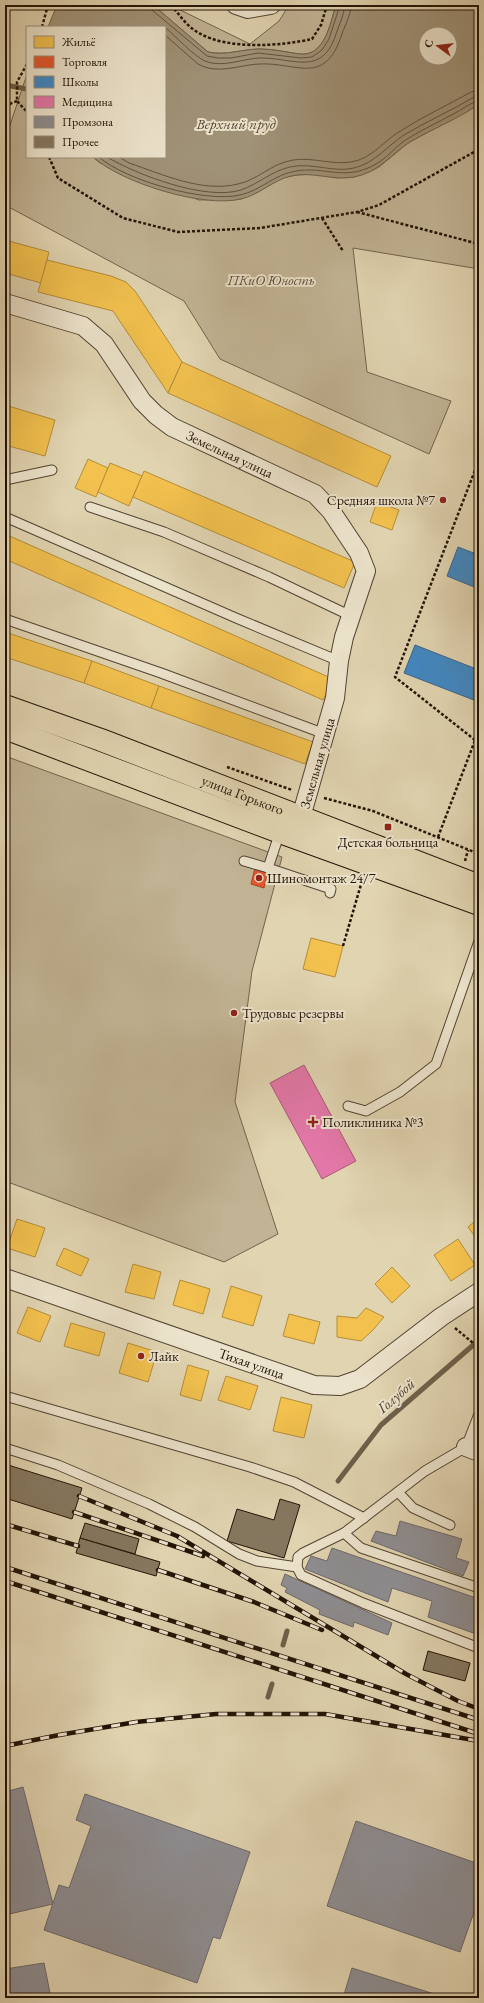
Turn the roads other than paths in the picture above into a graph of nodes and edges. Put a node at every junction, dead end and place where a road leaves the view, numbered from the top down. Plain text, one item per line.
1 (236, 5) edge
2 (271, 5) edge
3 (5, 303) edge
4 (52, 470) dead end
5 (5, 480) edge
6 (90, 508) dead end
7 (5, 517) edge
8 (351, 616) junction
9 (5, 619) edge
10 (339, 661) junction
11 (5, 706) edge
12 (5, 728) edge
13 (325, 734) junction
14 (300, 817) junction
15 (280, 832) junction
16 (244, 861) dead end
17 (268, 868) junction
18 (479, 886) edge
19 (330, 893) dead end
20 (479, 904) edge
21 (479, 941) edge
22 (348, 1106) dead end
23 (5, 1278) edge
24 (479, 1292) edge
25 (5, 1396) edge
26 (479, 1414) edge
27 (5, 1448) edge
28 (473, 1450) edge
29 (398, 1492) junction
30 (364, 1518) junction
31 (450, 1525) dead end
32 (344, 1533) junction
33 (297, 1567) junction
34 (479, 1588) edge
35 (479, 1648) edge

1 - 2 street
3 - 8 street, Земельная улица
4 - 5 lane
6 - 8 lane
7 - 10 lane
8 - 10 street, Земельная улица
9 - 13 lane
10 - 13 street, Земельная улица
11 - 14 main road, улица Горького
12 - 15 main road, улица Горького
13 - 14 street, Земельная улица
14 - 18 main road, улица Горького
15 - 17 lane
15 - 20 main road, улица Горького
16 - 17 lane
17 - 19 lane
21 - 22 lane
23 - 24 street, Тихая улица
25 - 30 lane
26 - 28 lane
27 - 33 lane
28 - 29 lane
29 - 30 lane
29 - 31 lane
30 - 32 lane
32 - 33 lane
32 - 34 lane
33 - 35 lane

